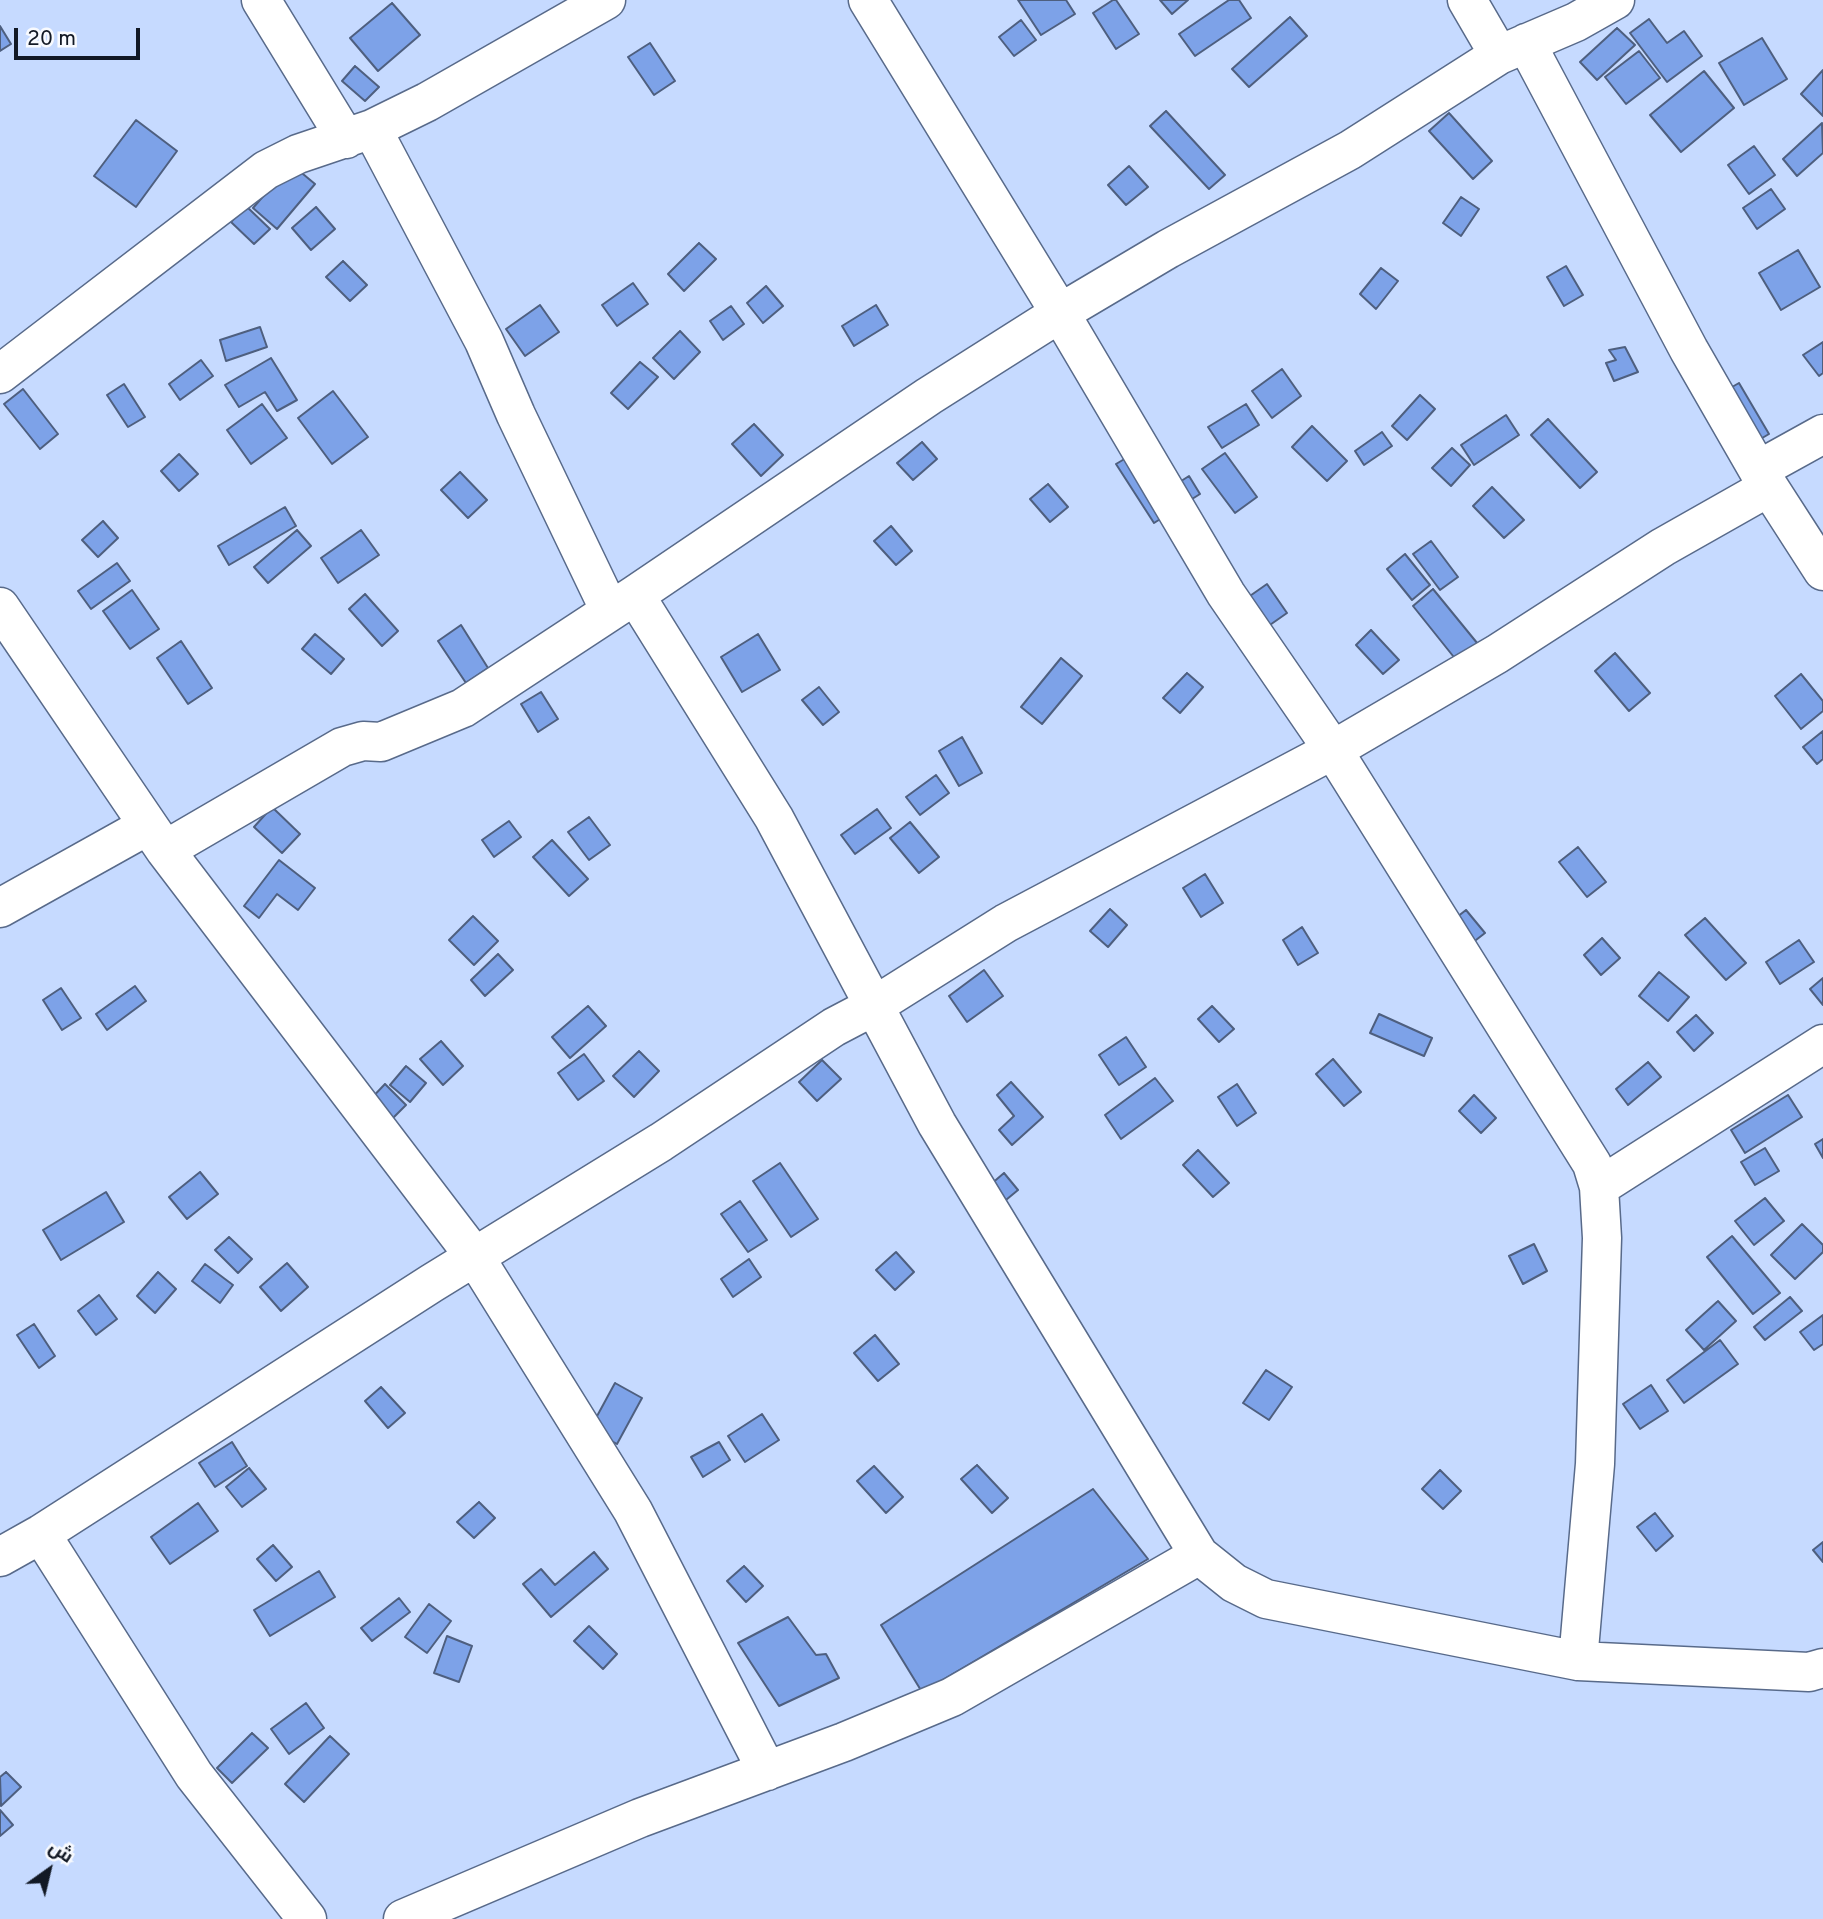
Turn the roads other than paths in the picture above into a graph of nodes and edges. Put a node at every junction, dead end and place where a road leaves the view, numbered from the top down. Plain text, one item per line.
1 (261, 0) edge
2 (606, 0) edge
3 (869, 0) edge
4 (1466, 0) edge
5 (1615, 0) edge
6 (1512, 49) junction
7 (359, 134) junction
8 (1060, 313) junction
9 (0, 374) edge
10 (1823, 434) edge
11 (1763, 478) junction
12 (1823, 571) edge
13 (622, 603) junction
14 (0, 607) edge
15 (1333, 750) junction
16 (156, 838) junction
17 (0, 908) edge
18 (874, 1006) junction
19 (1823, 1044) edge
20 (1599, 1187) junction
21 (475, 1257) junction
22 (13, 1543) edge
23 (1199, 1555) junction
24 (1578, 1661) junction
25 (1823, 1668) edge
26 (767, 1771) junction
27 (307, 1919) edge
28 (403, 1919) edge

1 - 7 street
2 - 7 street
3 - 8 street
4 - 6 street
5 - 6 street
6 - 8 street
6 - 11 street
7 - 9 street
7 - 13 street
8 - 13 street
8 - 15 street
10 - 11 street
11 - 12 street
11 - 15 street
13 - 16 street
13 - 18 street
14 - 16 street
15 - 18 street
15 - 20 street
16 - 17 street
16 - 21 street
18 - 21 street
18 - 23 street
19 - 20 street
20 - 24 street
21 - 22 street
21 - 26 street
22 - 27 street
23 - 24 street
23 - 26 street
24 - 25 street
26 - 28 street

